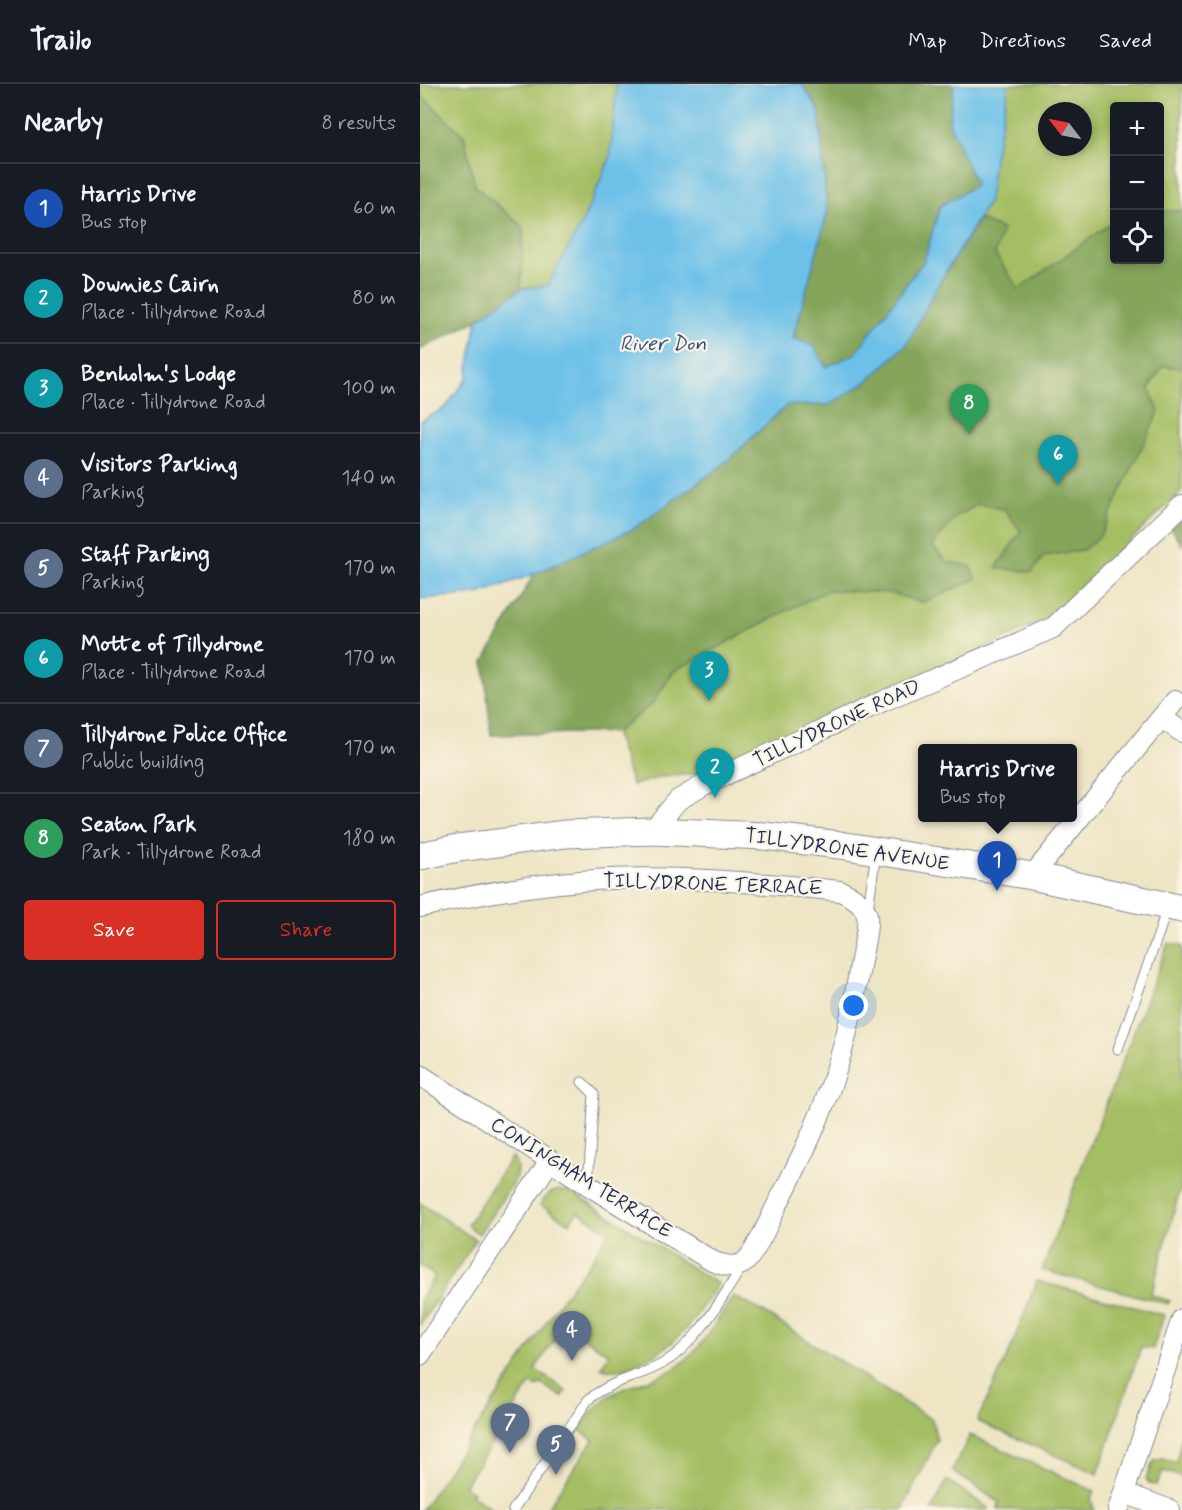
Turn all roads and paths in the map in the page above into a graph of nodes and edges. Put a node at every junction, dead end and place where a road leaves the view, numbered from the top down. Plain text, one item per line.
1 (1182, 505) edge
2 (1175, 701) dead end
3 (1162, 718) junction
4 (1182, 732) edge
5 (1077, 820) edge
6 (1075, 822) edge
7 (652, 831) junction
8 (876, 851) junction
9 (420, 856) edge
10 (1032, 876) junction
11 (420, 907) edge
12 (1175, 907) edge
13 (864, 909) junction
14 (1118, 1049) dead end
15 (420, 1075) edge
16 (582, 1082) dead end
17 (550, 1161) junction
18 (588, 1185) junction
19 (746, 1261) junction
20 (1182, 1319) edge
21 (420, 1354) edge
22 (1121, 1501) edge
23 (513, 1510) edge
24 (1170, 1510) edge

1 - 7 street, TILLYDRONE ROAD
2 - 3 street
3 - 4 street
3 - 5 street
6 - 10 street
7 - 8 main road, TILLYDRONE AVENUE
7 - 9 main road
8 - 10 main road, TILLYDRONE AVENUE
8 - 13 lane
10 - 12 main road, TILLYDRONE AVENUE
11 - 13 street, TILLYDRONE TERRACE
12 - 14 lane
13 - 19 street
15 - 17 street, CONINGHAM TERRACE
16 - 18 lane
17 - 18 street, CONINGHAM TERRACE
17 - 21 street
18 - 19 street, CONINGHAM TERRACE
19 - 23 lane
20 - 22 street
22 - 24 street

